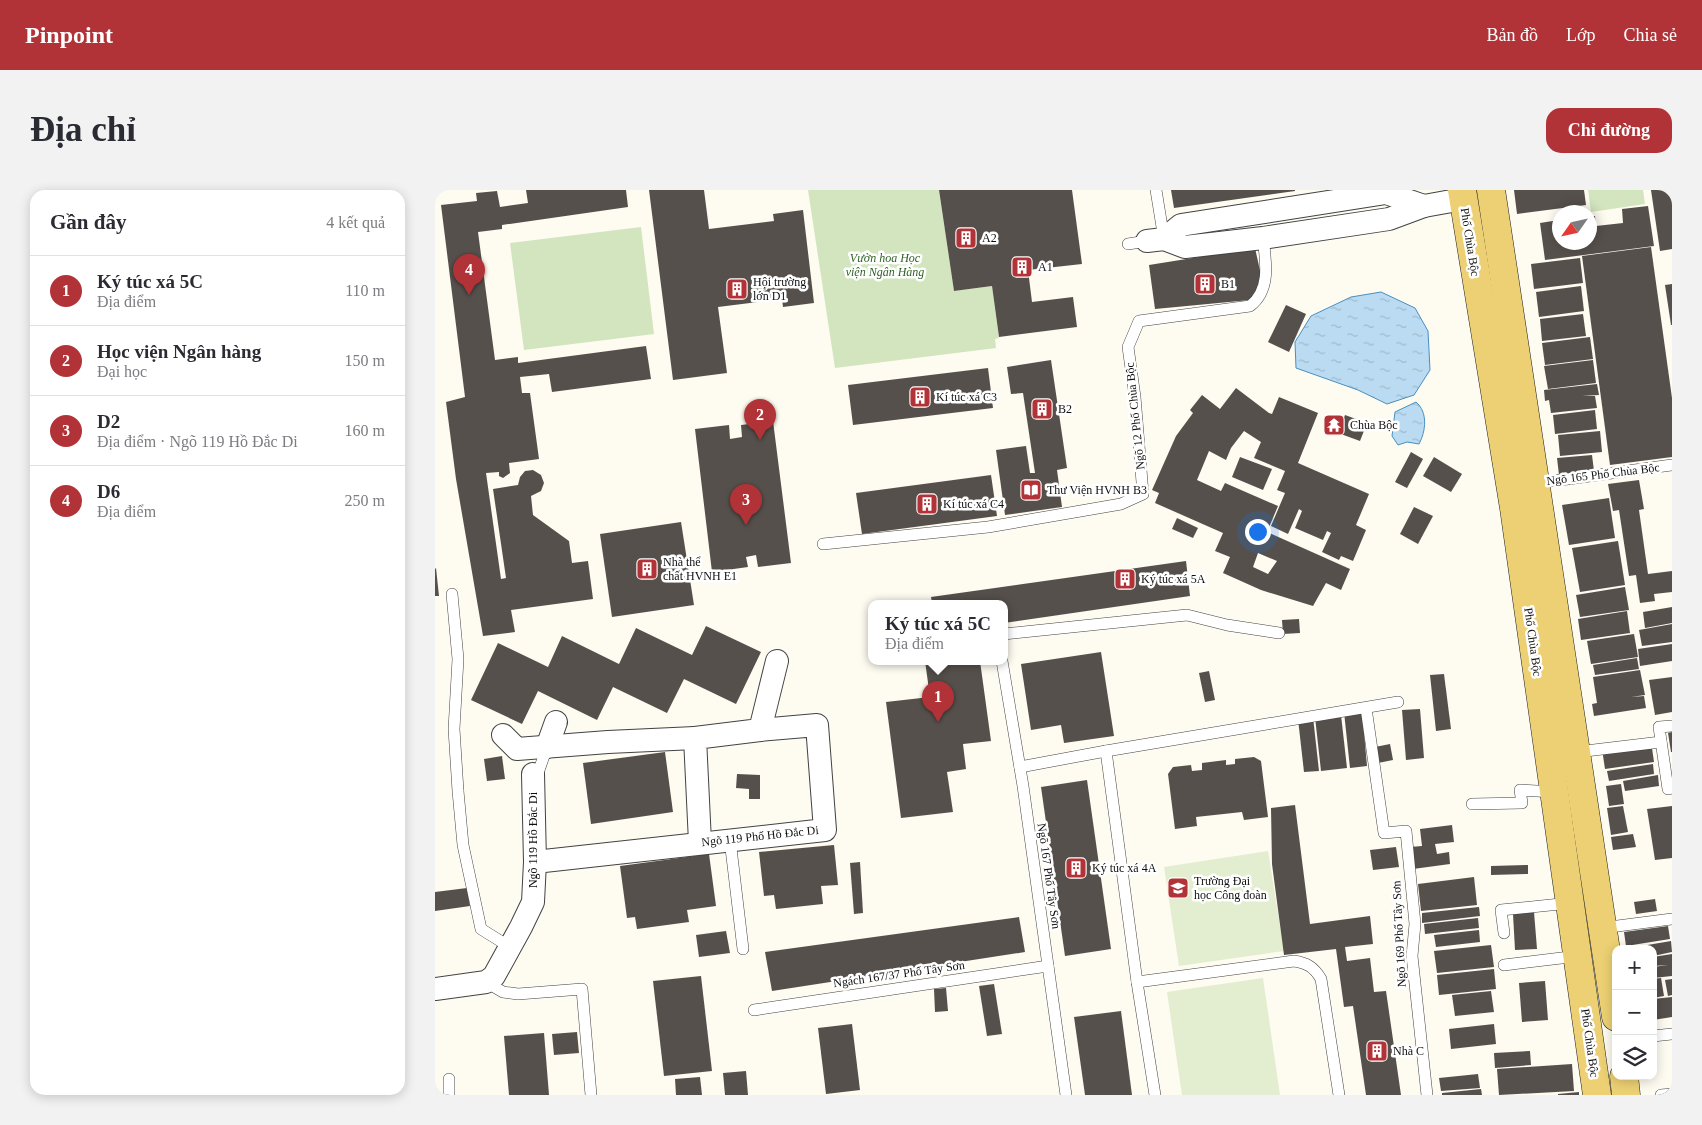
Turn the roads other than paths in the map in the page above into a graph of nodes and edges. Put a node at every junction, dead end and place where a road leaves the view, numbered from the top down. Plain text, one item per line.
1 (1157, 190) edge
2 (1491, 193) edge
3 (1463, 195) edge
4 (1424, 206) junction
5 (1259, 212) junction
6 (1263, 238) junction
7 (1146, 241) junction
8 (1672, 465) edge
9 (1544, 481) junction
10 (823, 544) dead end
11 (452, 594) dead end
12 (1279, 633) dead end
13 (1008, 634) edge
14 (777, 661) dead end
15 (1003, 665) edge
16 (1399, 702) dead end
17 (1366, 708) junction
18 (556, 722) dead end
19 (1672, 726) edge
20 (761, 730) junction
21 (503, 736) dead end
22 (695, 738) junction
23 (1661, 742) junction
24 (547, 747) junction
25 (1106, 751) junction
26 (1577, 752) junction
27 (1020, 766) junction
28 (533, 774) joint
29 (1670, 789) edge
30 (1555, 792) junction
31 (1472, 804) dead end
32 (730, 840) junction
33 (700, 842) junction
34 (535, 862) junction
35 (1570, 903) junction
36 (1672, 919) edge
37 (1602, 928) junction
38 (1504, 933) dead end
39 (510, 947) junction
40 (743, 949) dead end
41 (1578, 956) junction
42 (1048, 966) junction
43 (1504, 966) dead end
44 (486, 982) junction
45 (1137, 982) junction
46 (435, 988) edge
47 (1612, 992) edge
48 (754, 1010) dead end
49 (1672, 1034) edge
50 (1657, 1036) edge
51 (449, 1079) dead end
52 (1624, 1080) edge
53 (1672, 1094) edge
54 (449, 1095) edge
55 (591, 1095) edge
56 (1066, 1095) edge
57 (1155, 1095) edge
58 (1339, 1095) edge
59 (1427, 1095) edge
60 (1597, 1095) edge
61 (1626, 1095) edge
62 (1661, 1095) edge

1 - 7 lane
2 - 3 main road
2 - 9 main road, Phố Chùa Bộc
3 - 4 street
3 - 30 main road, Phố Chùa Bộc
4 - 5 street
4 - 6 street
5 - 6 street, Ngõ 12 Phố Chùa Bộc
5 - 7 street
6 - 7 street
6 - 10 lane, Ngõ 12 Phố Chùa Bộc
8 - 9 lane, Ngõ 165 Phố Chùa Bộc
9 - 26 main road, Phố Chùa Bộc
11 - 39 lane
12 - 13 lane
14 - 20 street
15 - 27 lane, Ngõ 167 Phố Tây Sơn
16 - 17 lane
17 - 25 lane
17 - 59 lane, Ngõ 169 Phố Tây Sơn
18 - 24 street
19 - 23 lane
20 - 22 street
20 - 32 street, Ngõ 119 Phố Hồ Đắc Di
21 - 24 street
22 - 24 street
22 - 33 street
23 - 26 lane
23 - 29 lane
24 - 28 lane
25 - 27 lane
25 - 45 lane
26 - 37 main road, Phố Chùa Bộc
27 - 42 lane, Ngõ 167 Phố Tây Sơn
28 - 34 street, Ngõ 119 Hồ Đắc Di
30 - 31 lane
30 - 35 main road, Phố Chùa Bộc
32 - 33 street, Ngõ 119 Phố Hồ Đắc Di
32 - 40 lane
33 - 34 street, Ngõ 119 Phố Hồ Đắc Di
34 - 39 street, Ngõ 119 Hồ Đắc Di
35 - 38 lane
35 - 41 main road, Phố Chùa Bộc
36 - 37 lane
37 - 47 main road, Phố Chùa Bộc
39 - 44 street, Ngõ 119 Hồ Đắc Di
41 - 43 lane
41 - 60 main road, Phố Chùa Bộc
42 - 48 lane, Ngách 167/37 Phố Tây Sơn
42 - 56 lane, Ngõ 167 Phố Tây Sơn
44 - 46 street
44 - 55 lane
45 - 57 lane
45 - 58 lane
49 - 50 lane
51 - 54 lane
52 - 61 main road
53 - 62 lane

